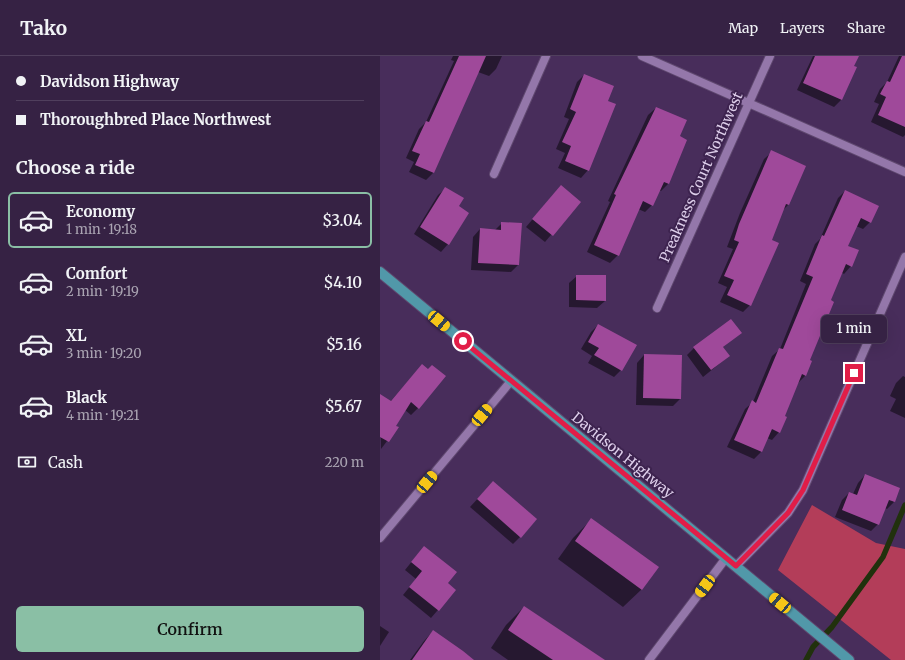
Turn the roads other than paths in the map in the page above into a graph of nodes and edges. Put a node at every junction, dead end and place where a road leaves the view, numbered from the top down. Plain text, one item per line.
1 (546, 56) edge
2 (642, 56) edge
3 (770, 56) edge
4 (749, 103) junction
5 (905, 172) edge
6 (494, 174) dead end
7 (905, 257) edge
8 (380, 272) edge
9 (657, 308) dead end
10 (511, 381) junction
11 (380, 538) edge
12 (726, 558) junction
13 (736, 566) junction
14 (649, 660) edge
15 (849, 660) edge

1 - 6 street
2 - 4 street
3 - 4 street, Preakness Court Northwest
4 - 5 street
4 - 9 street, Preakness Court Northwest
7 - 13 street
8 - 10 main road, Davidson Highway
10 - 11 street
10 - 12 main road, Davidson Highway
12 - 13 main road, Davidson Highway
12 - 14 street
13 - 15 main road, Davidson Highway

